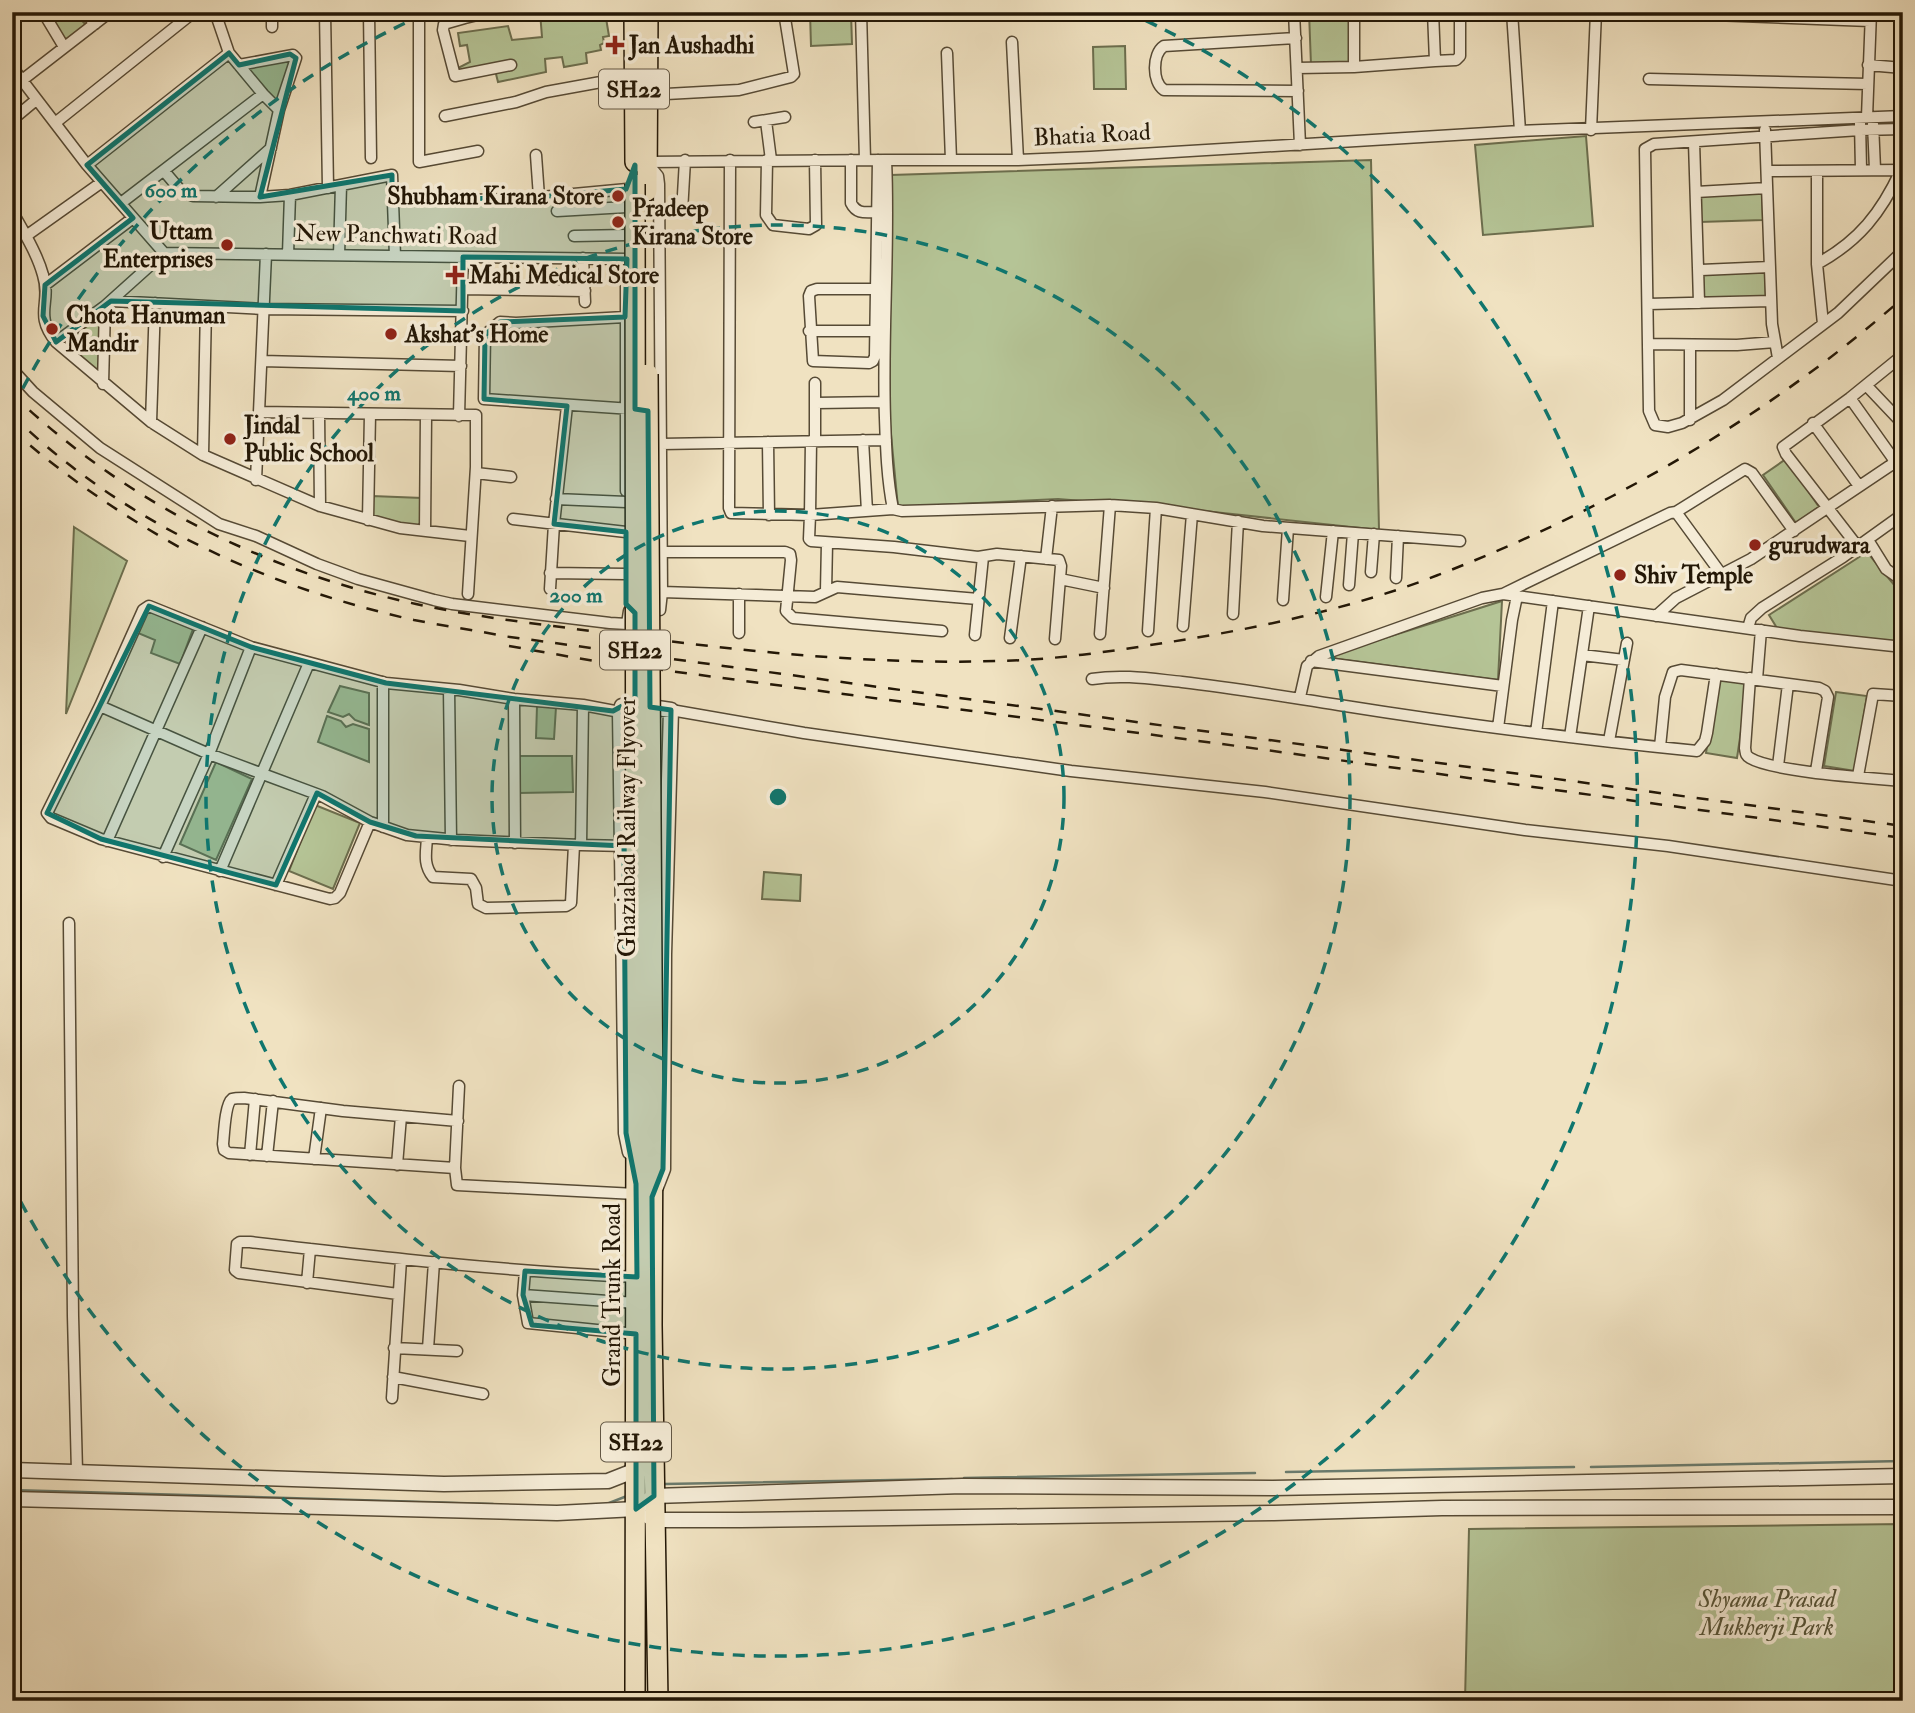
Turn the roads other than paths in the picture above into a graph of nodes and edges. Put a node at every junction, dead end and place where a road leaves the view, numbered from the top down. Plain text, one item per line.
1 (43, 12) edge
2 (85, 12) edge
3 (110, 12) edge
4 (194, 12) edge
5 (215, 12) edge
6 (272, 12) edge
7 (325, 12) edge
8 (369, 12) edge
9 (419, 12) edge
10 (490, 12) edge
11 (634, 12) edge
12 (648, 12) edge
13 (784, 12) edge
14 (861, 12) edge
15 (1294, 12) edge
16 (1354, 12) edge
17 (1433, 12) edge
18 (1460, 12) edge
19 (1511, 12) edge
20 (1596, 12) edge
21 (1681, 12) edge
22 (1731, 14) edge
23 (464, 15) edge
24 (1804, 16) edge
25 (1870, 16) edge
26 (95, 24) junction
27 (272, 27) dead end
28 (1296, 38) junction
29 (1012, 42) dead end
30 (64, 47) junction
31 (229, 52) junction
32 (947, 53) dead end
33 (1435, 61) junction
34 (239, 65) junction
35 (511, 65) dead end
36 (1868, 65) junction
37 (12, 67) edge
38 (1354, 67) junction
39 (1297, 68) junction
40 (1903, 68) edge
41 (634, 76) junction
42 (1649, 79) dead end
43 (21, 81) junction
44 (1868, 84) junction
45 (1297, 91) junction
46 (263, 94) junction
47 (648, 95) junction
48 (36, 100) junction
49 (279, 110) junction
50 (445, 116) dead end
51 (1903, 116) edge
52 (785, 117) dead end
53 (1867, 117) junction
54 (12, 120) edge
55 (766, 121) junction
56 (754, 122) dead end
57 (1765, 122) junction
58 (55, 123) junction
59 (1903, 129) edge
60 (1591, 130) junction
61 (1860, 130) junction
62 (1874, 130) junction
63 (1520, 131) junction
64 (1766, 135) junction
65 (1694, 142) junction
66 (1300, 145) junction
67 (271, 148) junction
68 (478, 151) dead end
69 (536, 156) dead end
70 (371, 158) dead end
71 (685, 160) junction
72 (730, 160) junction
73 (769, 160) junction
74 (815, 160) junction
75 (851, 160) junction
76 (865, 160) junction
77 (882, 160) junction
78 (951, 160) junction
79 (1018, 160) junction
80 (87, 165) junction
81 (1861, 169) junction
82 (1875, 169) junction
83 (1902, 170) edge
84 (164, 171) junction
85 (1767, 171) junction
86 (1817, 171) junction
87 (638, 178) junction
88 (102, 182) junction
89 (341, 185) junction
90 (328, 188) junction
91 (1768, 188) junction
92 (1696, 192) junction
93 (290, 195) junction
94 (216, 197) junction
95 (260, 197) junction
96 (538, 197) junction
97 (392, 201) junction
98 (121, 203) junction
99 (627, 207) junction
100 (12, 211) edge
101 (557, 211) dead end
102 (682, 212) dead end
103 (878, 212) junction
104 (133, 218) junction
105 (627, 235) junction
106 (26, 236) junction
107 (574, 236) dead end
108 (1903, 251) edge
109 (164, 253) junction
110 (266, 254) junction
111 (288, 254) junction
112 (339, 255) junction
113 (395, 256) junction
114 (463, 257) junction
115 (583, 258) junction
116 (627, 259) junction
117 (1817, 264) junction
118 (1770, 267) junction
119 (1698, 268) junction
120 (45, 285) junction
121 (463, 289) junction
122 (876, 289) junction
123 (1771, 301) junction
124 (108, 303) junction
125 (155, 303) junction
126 (1699, 303) junction
127 (1648, 304) junction
128 (206, 307) junction
129 (264, 309) junction
130 (463, 311) junction
131 (625, 317) junction
132 (1823, 324) junction
133 (810, 331) junction
134 (875, 331) junction
135 (56, 342) junction
136 (1775, 342) junction
137 (1649, 344) junction
138 (1690, 345) junction
139 (1778, 358) junction
140 (1902, 358) edge
141 (262, 361) junction
142 (461, 366) junction
143 (12, 369) edge
144 (815, 383) dead end
145 (103, 384) junction
146 (1866, 385) junction
147 (1850, 398) junction
148 (884, 402) junction
149 (816, 403) junction
150 (567, 406) junction
151 (625, 408) junction
152 (259, 412) junction
153 (660, 412) junction
154 (319, 413) junction
155 (370, 414) junction
156 (426, 416) junction
157 (459, 416) junction
158 (1690, 420) junction
159 (151, 422) junction
160 (1813, 423) junction
161 (1903, 424) edge
162 (886, 439) junction
163 (863, 440) junction
164 (813, 441) junction
165 (768, 442) junction
166 (729, 443) junction
167 (661, 444) junction
168 (204, 455) junction
169 (475, 473) junction
170 (511, 477) dead end
171 (256, 480) junction
172 (1859, 486) junction
173 (556, 499) junction
174 (626, 502) junction
175 (1110, 505) junction
176 (320, 506) junction
177 (1052, 506) junction
178 (1156, 508) junction
179 (893, 509) junction
180 (1826, 509) junction
181 (867, 511) junction
182 (1676, 512) junction
183 (1192, 514) junction
184 (769, 515) junction
185 (810, 515) junction
186 (1898, 517) edge
187 (513, 519) dead end
188 (368, 520) junction
189 (1238, 521) junction
190 (554, 524) junction
191 (1288, 528) junction
192 (1903, 530) edge
193 (425, 531) junction
194 (626, 531) junction
195 (1333, 531) junction
196 (1794, 531) junction
197 (1353, 533) junction
198 (1374, 534) junction
199 (470, 536) junction
200 (1398, 536) junction
201 (1868, 540) junction
202 (1460, 541) dead end
203 (827, 543) junction
204 (1858, 547) junction
205 (662, 552) junction
206 (1021, 556) junction
207 (983, 557) junction
208 (1046, 559) junction
209 (1371, 572) dead end
210 (550, 573) junction
211 (626, 574) junction
212 (1722, 575) junction
213 (1396, 578) dead end
214 (1060, 579) junction
215 (1903, 581) edge
216 (1349, 585) dead end
217 (1104, 588) junction
218 (550, 589) dead end
219 (826, 591) junction
220 (662, 592) junction
221 (468, 594) dead end
222 (738, 594) junction
223 (1503, 594) junction
224 (788, 595) junction
225 (1517, 596) junction
226 (1326, 597) dead end
227 (978, 599) junction
228 (1283, 600) dead end
229 (1553, 601) junction
230 (1589, 606) junction
231 (629, 608) junction
232 (1233, 614) dead end
233 (1656, 616) junction
234 (1182, 626) dead end
235 (202, 627) junction
236 (1748, 628) junction
237 (1761, 630) junction
238 (942, 631) dead end
239 (1148, 631) dead end
240 (739, 632) dead end
241 (1100, 634) dead end
242 (975, 635) dead end
243 (1010, 638) dead end
244 (1055, 639) dead end
245 (1627, 643) dead end
246 (251, 647) junction
247 (1903, 647) edge
248 (1582, 655) junction
249 (1624, 660) junction
250 (1311, 661) junction
251 (309, 663) junction
252 (1716, 674) junction
253 (1754, 678) junction
254 (1092, 679) dead end
255 (383, 682) junction
256 (1788, 684) junction
257 (1503, 686) junction
258 (449, 689) junction
259 (1903, 696) edge
260 (1300, 697) junction
261 (514, 699) junction
262 (583, 705) junction
263 (100, 706) junction
264 (671, 710) junction
265 (620, 712) junction
266 (1498, 728) junction
267 (156, 731) junction
268 (1536, 733) junction
269 (1570, 737) junction
270 (1609, 741) junction
271 (1660, 747) junction
272 (209, 754) junction
273 (1903, 756) edge
274 (1779, 766) junction
275 (1816, 771) junction
276 (262, 774) junction
277 (1858, 776) junction
278 (1901, 781) edge
279 (316, 794) junction
280 (370, 822) junction
281 (383, 827) junction
282 (427, 838) junction
283 (451, 840) junction
284 (107, 841) junction
285 (515, 843) junction
286 (577, 845) junction
287 (624, 846) junction
288 (667, 847) junction
289 (163, 857) junction
290 (220, 870) junction
291 (1903, 881) edge
292 (276, 885) junction
293 (69, 923) dead end
294 (458, 1086) dead end
295 (255, 1099) junction
296 (273, 1101) junction
297 (321, 1108) junction
298 (401, 1116) junction
299 (458, 1121) junction
300 (250, 1155) junction
301 (267, 1156) junction
302 (314, 1159) junction
303 (397, 1165) junction
304 (455, 1168) junction
305 (642, 1191) junction
306 (310, 1249) junction
307 (401, 1260) junction
308 (434, 1262) junction
309 (525, 1271) junction
310 (644, 1278) junction
311 (307, 1283) junction
312 (398, 1294) junction
313 (523, 1295) junction
314 (636, 1303) junction
315 (636, 1335) junction
316 (394, 1348) junction
317 (428, 1349) junction
318 (457, 1351) dead end
319 (393, 1377) junction
320 (483, 1394) dead end
321 (392, 1398) dead end
322 (636, 1470) junction
323 (12, 1471) edge
324 (77, 1472) junction
325 (1903, 1476) edge
326 (654, 1496) junction
327 (12, 1499) edge
328 (1903, 1507) edge
329 (636, 1509) junction
330 (655, 1520) junction
331 (635, 1701) edge
332 (658, 1701) edge

1 - 30 street
2 - 26 street
3 - 26 street
4 - 58 street
5 - 31 street
6 - 27 street
7 - 90 street
8 - 70 street
9 - 68 street
10 - 23 street
11 - 41 highway, SH22
12 - 47 highway, SH22
13 - 47 street
14 - 76 street
15 - 28 street
16 - 38 street
17 - 33 street
18 - 33 street
19 - 63 street
20 - 60 street
21 - 22 street
22 - 24 street
23 - 35 street
24 - 25 street
25 - 36 street
26 - 30 street
28 - 39 street
28 - 45 street
29 - 79 street
30 - 43 street
31 - 34 street
31 - 80 street
32 - 78 street
33 - 38 street
34 - 46 street
34 - 49 street
36 - 40 street
36 - 44 street
37 - 43 street
38 - 39 street
39 - 45 street
41 - 50 street
41 - 87 highway, SH22
42 - 44 street
43 - 48 street
44 - 53 street
45 - 66 street
46 - 49 street
46 - 84 street
47 - 87 highway, SH22
48 - 54 street
48 - 58 street
49 - 67 street
51 - 53 street, Bhatia Road
52 - 55 street
53 - 57 street, Bhatia Road
53 - 61 street
53 - 62 street
55 - 56 street
55 - 73 street
57 - 60 street, Bhatia Road
57 - 64 street
58 - 80 street
59 - 62 street
60 - 63 street, Bhatia Road
61 - 62 street
61 - 64 street
61 - 81 street
62 - 82 street
63 - 66 street, Bhatia Road
64 - 65 street
64 - 85 street
65 - 92 street
65 - 127 street
66 - 79 street, Bhatia Road
67 - 94 street
67 - 95 street
69 - 96 street
71 - 72 street, Bhatia Road
71 - 87 street, Bhatia Road
71 - 102 street
72 - 73 street, Bhatia Road
72 - 166 street
73 - 74 street, Bhatia Road
73 - 74 street
74 - 75 street, Bhatia Road
75 - 76 street, Bhatia Road
75 - 103 street
76 - 77 street, Bhatia Road
77 - 78 street, Bhatia Road
77 - 103 street
77 - 148 street
78 - 79 street, Bhatia Road
80 - 88 street
81 - 82 street
81 - 86 street
82 - 83 street
83 - 117 street
84 - 94 street
84 - 98 street
85 - 86 street
85 - 91 street
86 - 117 street
87 - 96 street, Bhatia Road
87 - 99 street
87 - 153 street
87 - 305 highway, Ghaziabad Railway Flyover / SH22, bridge
88 - 98 street
88 - 106 street
89 - 90 street
89 - 97 street
89 - 112 street
90 - 93 street
91 - 92 street
91 - 118 street
92 - 119 street
93 - 95 street
93 - 111 street
94 - 95 street
96 - 97 street, Bhatia Road
97 - 113 street
98 - 104 street
99 - 101 street
99 - 105 street
100 - 106 street
103 - 122 street
104 - 109 street
104 - 120 street
105 - 107 street
105 - 116 street
106 - 120 street
108 - 132 street
109 - 110 street, New Panchwati Road
109 - 124 street
110 - 111 street, New Panchwati Road
110 - 129 street
111 - 112 street, New Panchwati Road
112 - 113 street, New Panchwati Road
113 - 114 street, New Panchwati Road
114 - 115 street, New Panchwati Road
114 - 121 street
115 - 116 street, New Panchwati Road
115 - 121 street
116 - 131 street
117 - 132 street
118 - 119 street
118 - 123 street
119 - 126 street
120 - 135 street
121 - 130 street
122 - 133 street
122 - 134 street
123 - 126 street
123 - 136 street
124 - 125 street
124 - 135 street
124 - 145 street
125 - 128 street
125 - 159 street
126 - 127 street
127 - 137 street
128 - 129 street
128 - 168 street
129 - 130 street
129 - 141 street
130 - 142 street
131 - 150 street
131 - 151 street
132 - 139 street
133 - 134 street
133 - 134 street
135 - 145 street
136 - 138 street
136 - 139 street
137 - 138 street
137 - 158 street
138 - 158 street
139 - 158 street
140 - 146 street
141 - 142 street
141 - 152 street
142 - 157 street
143 - 231 street
144 - 149 street
145 - 159 street
146 - 147 street
146 - 161 street
147 - 160 street
147 - 172 street
148 - 149 street
148 - 162 street
149 - 164 street
150 - 151 street
150 - 173 street
151 - 153 street
151 - 174 street
152 - 154 street
152 - 171 street
153 - 167 street
154 - 155 street
154 - 176 street
155 - 156 street
155 - 188 street
156 - 157 street
156 - 193 street
157 - 169 street
159 - 168 street
160 - 172 street
160 - 180 street
162 - 163 street
162 - 179 street
163 - 164 street
163 - 181 street
164 - 165 street
164 - 185 street
165 - 166 street
165 - 184 street
166 - 167 street
166 - 184 street
167 - 205 street
168 - 171 street
169 - 170 street
169 - 199 street
171 - 176 street
172 - 180 street
173 - 174 street
173 - 190 street
174 - 194 street
175 - 177 street
175 - 178 street
175 - 217 street
176 - 188 street
177 - 179 street
177 - 208 street
178 - 183 street
178 - 239 street
179 - 181 street
180 - 196 street
180 - 204 street
181 - 185 street
182 - 196 street
182 - 212 street
182 - 223 street
183 - 189 street
183 - 234 street
184 - 185 street
185 - 203 street
186 - 192 street
186 - 201 street
187 - 190 street
188 - 193 street
189 - 191 street
189 - 232 street
190 - 194 street
190 - 210 street
191 - 195 street
191 - 228 street
193 - 199 street
194 - 211 street
195 - 197 street
195 - 226 street
196 - 212 street
197 - 198 street
197 - 216 street
198 - 200 street
198 - 209 street
199 - 221 street
200 - 202 street
200 - 213 street
201 - 204 street
201 - 215 street
203 - 207 street
203 - 219 street
204 - 236 street
205 - 220 street
205 - 224 street
206 - 207 street
206 - 208 street
206 - 243 street
207 - 227 street
208 - 214 street
210 - 211 street
210 - 218 street
211 - 231 street
212 - 233 street
214 - 217 street
214 - 244 street
217 - 241 street
219 - 224 street
219 - 227 street
220 - 222 street
220 - 231 street
222 - 224 street
222 - 240 street
223 - 225 street
223 - 250 street
224 - 238 street
225 - 229 street
225 - 257 street
227 - 242 street
229 - 230 street
229 - 268 street
230 - 233 street
230 - 248 street
233 - 236 street
235 - 246 street
235 - 263 street
235 - 267 street
236 - 237 street
237 - 247 street
237 - 253 street
245 - 249 street
246 - 251 street
246 - 272 street
248 - 249 street
248 - 269 street
249 - 270 street
250 - 257 street
250 - 260 street
251 - 255 street
251 - 276 street
252 - 253 street
252 - 271 street
252 - 271 street
253 - 256 street
253 - 274 street
254 - 260 street
255 - 258 street
255 - 281 street
256 - 274 street
256 - 275 street
257 - 266 street
258 - 261 street
258 - 283 street
259 - 277 street
260 - 266 street
261 - 262 street
261 - 285 street
262 - 265 street
262 - 286 street
263 - 267 street
263 - 284 street
264 - 265 street
264 - 288 street
264 - 291 street
265 - 287 street
266 - 268 street
267 - 272 street
267 - 284 street
268 - 269 street
269 - 270 street
270 - 271 street
272 - 276 street
272 - 289 street
273 - 278 street
274 - 275 street
275 - 277 street
276 - 279 street
276 - 290 street
277 - 278 street
279 - 280 street
279 - 292 street
280 - 281 street
280 - 292 street
281 - 282 street
282 - 283 street
282 - 286 street
283 - 285 street
284 - 289 street
285 - 286 street
286 - 287 street
287 - 288 street
287 - 305 street
288 - 305 street
289 - 290 street
290 - 292 street
293 - 324 street
294 - 299 street
295 - 296 street
295 - 300 street
295 - 300 street
296 - 297 street
296 - 301 street
297 - 298 street
297 - 302 street
298 - 299 street
298 - 303 street
299 - 304 street
300 - 301 street
301 - 302 street
302 - 303 street
303 - 304 street
304 - 305 street
305 - 310 highway, Grand Trunk Road / SH22
306 - 307 street
306 - 311 street
306 - 311 street
307 - 308 street
307 - 312 street
308 - 309 street
308 - 317 street
309 - 310 street
309 - 313 street
310 - 314 highway, Grand Trunk Road / SH22
310 - 326 highway, Grand Trunk Road / SH22
311 - 312 street
312 - 316 street
313 - 314 street
313 - 315 street
314 - 315 highway, Grand Trunk Road / SH22
315 - 322 highway, Grand Trunk Road / SH22
316 - 317 street
316 - 319 street
317 - 318 street
319 - 320 street
319 - 321 street
322 - 324 street
322 - 329 highway, Grand Trunk Road / SH22
323 - 324 street
325 - 326 street
326 - 329 street
326 - 330 highway, Grand Trunk Road / SH22
327 - 329 street
328 - 330 street
329 - 330 street
329 - 331 highway, Grand Trunk Road / SH22
330 - 332 highway, Grand Trunk Road / SH22

